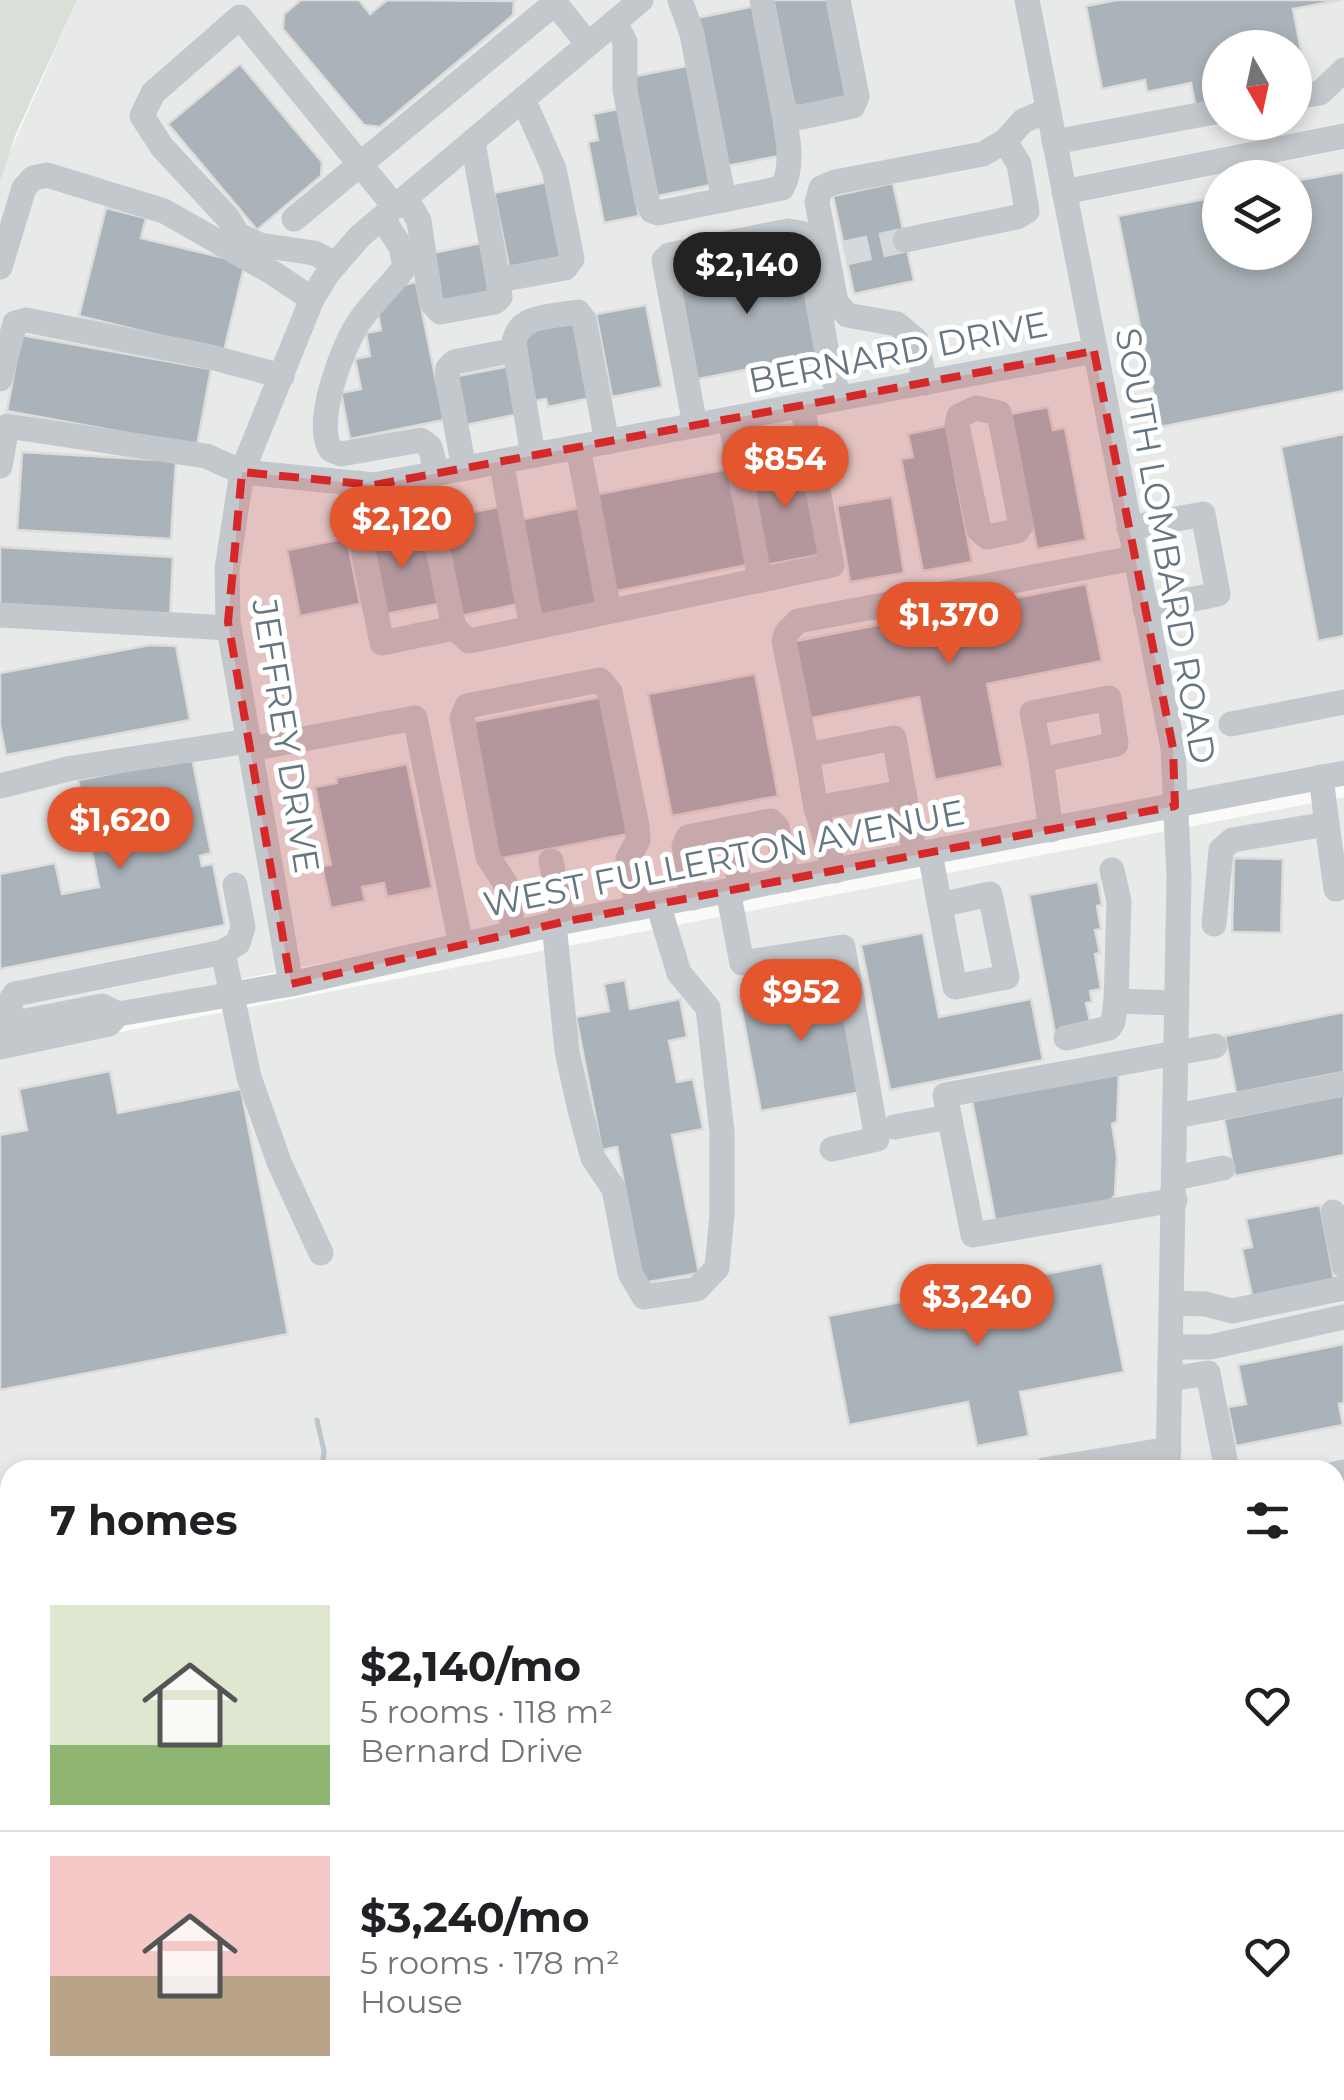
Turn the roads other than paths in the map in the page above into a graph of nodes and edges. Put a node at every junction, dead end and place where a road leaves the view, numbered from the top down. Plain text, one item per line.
1 (641, 0) edge
2 (680, 0) edge
3 (762, 0) edge
4 (838, 0) edge
5 (1028, 0) edge
6 (554, 2) edge
7 (250, 8) edge
8 (615, 22) junction
9 (588, 44) junction
10 (1344, 70) edge
11 (1312, 95) edge
12 (523, 100) junction
13 (1048, 110) junction
14 (784, 114) junction
15 (1202, 115) edge
16 (1344, 136) edge
17 (472, 142) junction
18 (1054, 142) junction
19 (994, 148) junction
20 (362, 165) junction
21 (1064, 192) junction
22 (724, 200) junction
23 (394, 208) junction
24 (294, 219) dead end
25 (905, 240) tunnel mouth
26 (336, 264) junction
27 (0, 267) edge
28 (498, 280) junction
29 (312, 299) junction
30 (7, 314) edge
31 (515, 350) junction
32 (1094, 351) junction
33 (970, 374) junction
34 (282, 376) junction
35 (0, 379) edge
36 (925, 382) junction
37 (840, 398) junction
38 (802, 406) junction
39 (976, 408) junction
40 (730, 419) junction
41 (695, 425) junction
42 (3, 426) edge
43 (607, 442) junction
44 (578, 447) junction
45 (534, 455) junction
46 (502, 461) junction
47 (0, 466) edge
48 (464, 468) junction
49 (242, 472) junction
50 (430, 474) junction
51 (359, 483) junction
52 (1129, 528) junction
53 (1135, 558) junction
54 (760, 580) junction
55 (1145, 609) junction
56 (610, 611) junction
57 (0, 616) edge
58 (229, 628) junction
59 (454, 628) junction
60 (532, 628) junction
61 (1344, 702) edge
62 (1232, 724) dead end
63 (250, 745) junction
64 (807, 754) junction
65 (1040, 760) dead end
66 (1332, 775) edge
67 (0, 786) edge
68 (904, 792) junction
69 (1175, 806) junction
70 (816, 808) junction
71 (1327, 824) junction
72 (730, 829) junction
73 (1051, 830) junction
74 (923, 854) junction
75 (551, 860) dead end
76 (835, 870) junction
77 (1112, 870) dead end
78 (1178, 877) junction
79 (1216, 878) junction
80 (787, 880) junction
81 (236, 884) dead end
82 (1336, 889) dead end
83 (735, 890) junction
84 (692, 898) junction
85 (940, 905) dead end
86 (648, 906) junction
87 (558, 923) junction
88 (1214, 924) dead end
89 (514, 933) junction
90 (461, 945) junction
91 (223, 952) junction
92 (73, 982) junction
93 (291, 984) junction
94 (234, 994) junction
95 (1116, 1001) junction
96 (1177, 1003) junction
97 (79, 1010) junction
98 (118, 1014) junction
99 (7, 1024) edge
100 (1066, 1038) dead end
101 (1215, 1046) dead end
102 (0, 1047) edge
103 (1176, 1053) junction
104 (1344, 1084) edge
105 (1176, 1116) junction
106 (950, 1117) junction
107 (894, 1127) dead end
108 (832, 1150) dead end
109 (1223, 1168) dead end
110 (1175, 1189) junction
111 (1333, 1212) dead end
112 (321, 1253) dead end
113 (1344, 1266) edge
114 (1344, 1288) edge
115 (1172, 1302) junction
116 (1344, 1317) edge
117 (1171, 1348) junction
118 (1170, 1379) junction
119 (1168, 1460) edge
120 (1225, 1460) edge

1 - 8 street, JEFFREY DRIVE
2 - 22 street
3 - 14 street
4 - 14 street
5 - 13 street, SOUTH LOMBARD ROAD
6 - 9 street
6 - 20 street
7 - 20 street
7 - 26 street
8 - 9 street, JEFFREY DRIVE
8 - 22 street
9 - 12 street, JEFFREY DRIVE
10 - 11 street
12 - 17 street, JEFFREY DRIVE
12 - 28 street
13 - 18 street, SOUTH LOMBARD ROAD
13 - 19 street
14 - 22 street
15 - 18 street
16 - 21 street
17 - 23 street, JEFFREY DRIVE
17 - 28 street
18 - 21 street, SOUTH LOMBARD ROAD
19 - 25 street
19 - 36 street
20 - 23 street
20 - 24 street
21 - 32 street, SOUTH LOMBARD ROAD
23 - 26 street, JEFFREY DRIVE
23 - 28 street
23 - 50 street
26 - 29 street, JEFFREY DRIVE
27 - 29 street
29 - 34 street, JEFFREY DRIVE
30 - 34 street
30 - 35 street
31 - 43 street
31 - 45 street
31 - 48 street
32 - 33 street, BERNARD DRIVE
32 - 52 street, SOUTH LOMBARD ROAD
33 - 36 street, BERNARD DRIVE
33 - 39 street
34 - 49 street, JEFFREY DRIVE
36 - 37 street, BERNARD DRIVE
37 - 38 street, BERNARD DRIVE
37 - 41 street
38 - 40 street, BERNARD DRIVE
38 - 54 street
39 - 39 street
40 - 41 street, BERNARD DRIVE
40 - 54 street
41 - 43 street, BERNARD DRIVE
42 - 47 street
42 - 49 street, BERNARD DRIVE
43 - 44 street, BERNARD DRIVE
44 - 45 street, BERNARD DRIVE
44 - 56 street
45 - 46 street, BERNARD DRIVE
46 - 48 street, BERNARD DRIVE
46 - 60 street
48 - 50 street, BERNARD DRIVE
49 - 51 street, BERNARD DRIVE
49 - 58 street, JEFFREY DRIVE
50 - 51 street, BERNARD DRIVE
50 - 59 street
51 - 59 street
52 - 53 street, SOUTH LOMBARD ROAD
52 - 55 street
53 - 55 street, SOUTH LOMBARD ROAD
53 - 64 street
54 - 56 street
55 - 69 street, SOUTH LOMBARD ROAD
56 - 60 street
57 - 58 street
58 - 63 street, JEFFREY DRIVE
59 - 60 street
61 - 62 street
63 - 67 street
63 - 90 street
63 - 93 street, JEFFREY DRIVE
64 - 68 street
64 - 70 street
65 - 73 street
66 - 69 street, WEST FULLERTON AVENUE
66 - 71 street
68 - 70 street
68 - 74 street
69 - 73 street, WEST FULLERTON AVENUE
69 - 78 street, SOUTH LOMBARD ROAD
70 - 76 street
71 - 79 street
71 - 82 street
72 - 80 street
72 - 83 street
72 - 84 street
73 - 74 street, WEST FULLERTON AVENUE
74 - 76 street, WEST FULLERTON AVENUE
74 - 85 street
75 - 87 street
76 - 80 street, WEST FULLERTON AVENUE
77 - 95 street
78 - 79 street
78 - 96 street, SOUTH LOMBARD ROAD
79 - 88 street
80 - 83 street, WEST FULLERTON AVENUE
81 - 91 street
83 - 84 street, WEST FULLERTON AVENUE
83 - 108 street
84 - 86 street, WEST FULLERTON AVENUE
86 - 87 street, WEST FULLERTON AVENUE
86 - 87 street
86 - 89 street
87 - 89 street, WEST FULLERTON AVENUE
89 - 90 street, WEST FULLERTON AVENUE
90 - 93 street, WEST FULLERTON AVENUE
91 - 92 street
91 - 94 street
92 - 97 street
92 - 99 street
93 - 94 street, WEST FULLERTON AVENUE
94 - 98 street, WEST FULLERTON AVENUE
94 - 112 street
95 - 96 street
95 - 100 street
96 - 103 street, SOUTH LOMBARD ROAD
97 - 98 street, WEST FULLERTON AVENUE
97 - 99 street, WEST FULLERTON AVENUE
98 - 102 street, WEST FULLERTON AVENUE
101 - 103 street
103 - 105 street, SOUTH LOMBARD ROAD
103 - 106 street
104 - 105 street
105 - 110 street, SOUTH LOMBARD ROAD
106 - 107 street
106 - 110 street
109 - 110 street
110 - 115 street, SOUTH LOMBARD ROAD
111 - 113 street
114 - 115 street
115 - 117 street, SOUTH LOMBARD ROAD
116 - 117 street
117 - 118 street, SOUTH LOMBARD ROAD
118 - 119 street, SOUTH LOMBARD ROAD
118 - 120 street

